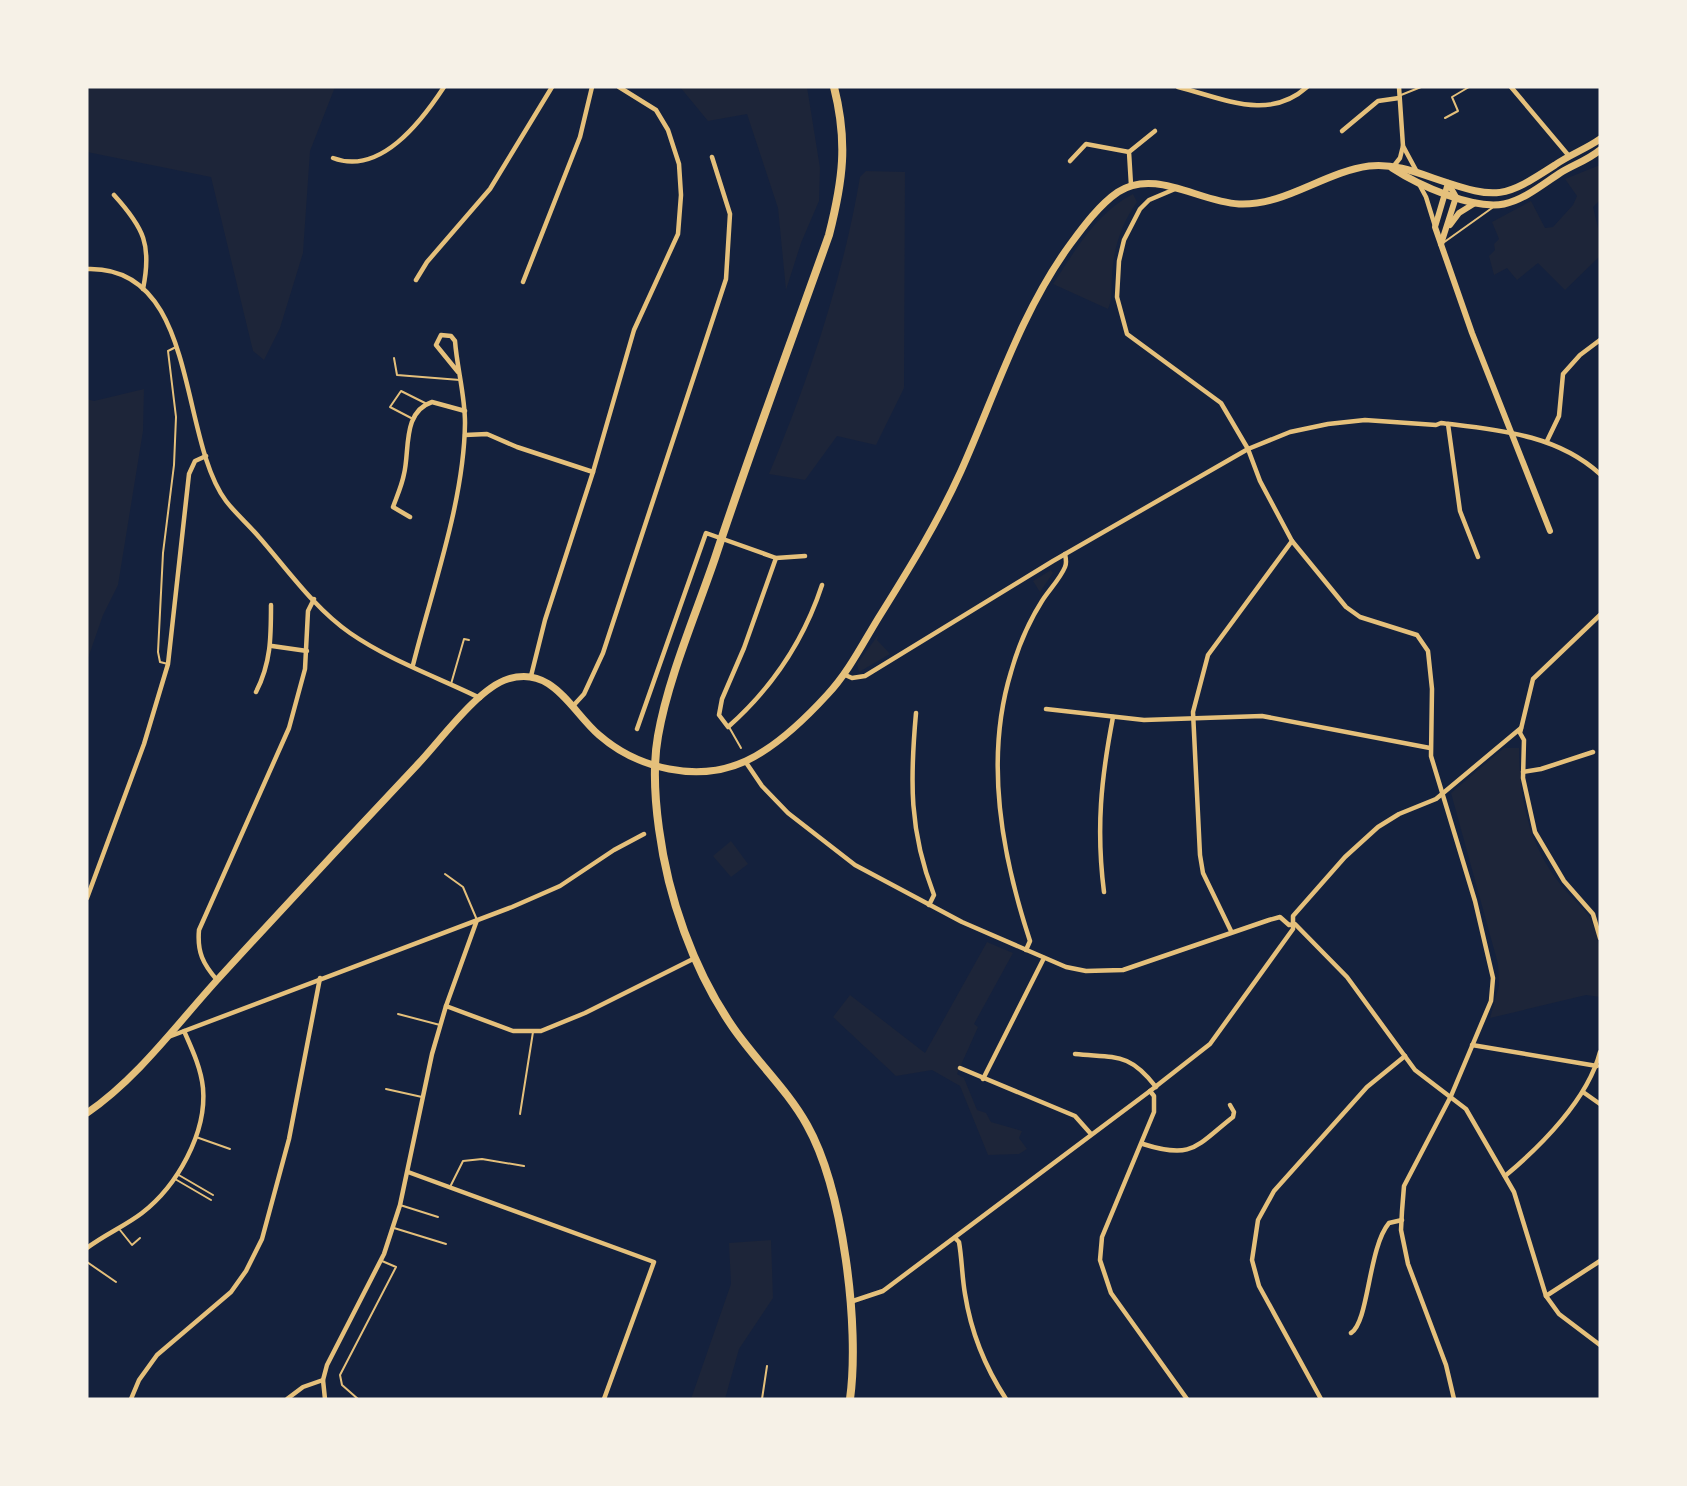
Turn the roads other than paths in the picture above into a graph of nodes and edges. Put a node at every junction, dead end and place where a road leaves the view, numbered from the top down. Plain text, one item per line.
1 (444, 87) edge
2 (552, 87) edge
3 (592, 87) edge
4 (619, 87) edge
5 (834, 87) edge
6 (1178, 87) edge
7 (1307, 87) edge
8 (1399, 87) edge
9 (1421, 87) edge
10 (1469, 87) edge
11 (1511, 87) edge
12 (1399, 97) junction
13 (1445, 118) dead end
14 (1342, 130) dead end
15 (1155, 131) dead end
16 (1600, 139) edge
17 (1403, 146) junction
18 (1600, 150) edge
19 (1129, 152) junction
20 (1569, 156) junction
21 (333, 158) dead end
22 (712, 158) dead end
23 (1070, 161) dead end
24 (1392, 168) junction
25 (1417, 172) junction
26 (1417, 181) junction
27 (1448, 183) junction
28 (1131, 185) junction
29 (1175, 189) junction
30 (1446, 193) junction
31 (114, 195) dead end
32 (1456, 197) junction
33 (1476, 203) junction
34 (1496, 205) junction
35 (1435, 227) junction
36 (1448, 228) junction
37 (1441, 244) junction
38 (87, 269) edge
39 (416, 280) dead end
40 (523, 282) dead end
41 (143, 289) junction
42 (1600, 340) edge
43 (176, 348) junction
44 (393, 358) dead end
45 (458, 372) junction
46 (460, 380) junction
47 (426, 404) junction
48 (465, 411) junction
49 (412, 419) junction
50 (1448, 424) junction
51 (1513, 434) junction
52 (465, 435) junction
53 (1547, 441) junction
54 (1248, 449) junction
55 (206, 456) junction
56 (593, 472) junction
57 (1600, 474) edge
58 (410, 517) dead end
59 (1550, 531) dead end
60 (722, 537) junction
61 (1292, 541) junction
62 (1065, 554) junction
63 (805, 556) dead end
64 (1478, 557) dead end
65 (776, 558) junction
66 (822, 585) dead end
67 (314, 599) junction
68 (270, 605) dead end
69 (1600, 615) edge
70 (469, 640) dead end
71 (272, 646) junction
72 (307, 651) junction
73 (168, 664) junction
74 (412, 665) junction
75 (843, 674) junction
76 (531, 676) junction
77 (451, 684) junction
78 (256, 692) dead end
79 (480, 698) junction
80 (573, 706) junction
81 (1046, 709) dead end
82 (916, 713) dead end
83 (1113, 717) junction
84 (1193, 718) junction
85 (729, 727) junction
86 (1521, 728) junction
87 (637, 729) dead end
88 (741, 748) dead end
89 (1430, 748) junction
90 (1593, 752) dead end
91 (745, 761) junction
92 (657, 767) junction
93 (1523, 772) junction
94 (1444, 792) junction
95 (644, 834) dead end
96 (445, 874) dead end
97 (1104, 892) dead end
98 (87, 898) edge
99 (929, 905) junction
100 (477, 920) junction
101 (1293, 924) junction
102 (1231, 931) junction
103 (1600, 938) edge
104 (1026, 950) junction
105 (695, 958) junction
106 (1044, 958) junction
107 (320, 978) junction
108 (217, 980) junction
109 (446, 1006) junction
110 (398, 1014) dead end
111 (440, 1025) junction
112 (184, 1031) junction
113 (532, 1032) junction
114 (165, 1038) junction
115 (1472, 1045) junction
116 (1600, 1052) edge
117 (1075, 1054) dead end
118 (1405, 1056) junction
119 (1597, 1066) junction
120 (960, 1068) dead end
121 (983, 1079) junction
122 (1156, 1087) junction
123 (386, 1089) dead end
124 (1150, 1091) junction
125 (1583, 1092) junction
126 (1451, 1096) junction
127 (422, 1097) junction
128 (1600, 1104) edge
129 (1230, 1105) dead end
130 (87, 1113) edge
131 (520, 1114) dead end
132 (1091, 1134) junction
133 (195, 1136) junction
134 (1143, 1144) junction
135 (230, 1149) dead end
136 (524, 1166) dead end
137 (408, 1172) junction
138 (175, 1176) junction
139 (1505, 1176) junction
140 (450, 1187) junction
141 (213, 1195) dead end
142 (211, 1200) dead end
143 (400, 1205) junction
144 (438, 1217) dead end
145 (1402, 1220) junction
146 (393, 1227) junction
147 (118, 1228) junction
148 (141, 1238) dead end
149 (956, 1238) junction
150 (446, 1244) dead end
151 (87, 1248) edge
152 (381, 1261) junction
153 (1600, 1261) edge
154 (87, 1262) edge
155 (116, 1282) dead end
156 (1546, 1296) junction
157 (850, 1302) junction
158 (1351, 1333) dead end
159 (1600, 1345) edge
160 (767, 1366) dead end
161 (323, 1380) junction
162 (131, 1399) edge
163 (287, 1399) edge
164 (325, 1399) edge
165 (358, 1399) edge
166 (604, 1399) edge
167 (762, 1399) edge
168 (850, 1399) edge
169 (1006, 1399) edge
170 (1187, 1399) edge
171 (1321, 1399) edge
172 (1454, 1399) edge

1 - 21 street
2 - 39 street
3 - 40 street
4 - 56 street
5 - 60 main road
6 - 7 street
8 - 12 street
9 - 12 lane
10 - 13 lane
11 - 20 street
12 - 14 street
12 - 17 street
15 - 19 street
16 - 20 main road
17 - 24 street
17 - 25 street
18 - 34 main road
19 - 23 street
19 - 28 street
20 - 27 main road
22 - 80 street
24 - 25 main road
24 - 26 main road
24 - 29 main road
25 - 27 main road
26 - 30 main road
26 - 35 street
27 - 30 street
27 - 32 street
28 - 29 main road
28 - 75 main road
29 - 54 street
30 - 32 main road
30 - 35 street
31 - 41 street
32 - 33 main road
32 - 36 street
33 - 34 main road
33 - 36 street
34 - 37 lane
35 - 37 street
36 - 37 street
37 - 51 street
38 - 41 street
41 - 43 street
42 - 53 street
43 - 55 street
43 - 73 lane
44 - 46 lane
45 - 45 street
45 - 46 street
46 - 48 street
47 - 48 street
47 - 49 street
47 - 49 lane
48 - 52 street
49 - 58 street
50 - 51 street
50 - 54 street
50 - 64 street
51 - 53 street
51 - 59 street
52 - 56 street
52 - 74 street
53 - 57 street
54 - 61 street
54 - 62 street
55 - 67 street
55 - 73 street
56 - 76 street
60 - 65 street
60 - 87 street
60 - 92 main road
61 - 84 street
61 - 89 street
62 - 75 street
62 - 104 street
63 - 65 street
65 - 85 street
66 - 85 street
67 - 72 street
67 - 74 street
68 - 71 street
69 - 86 street
70 - 77 lane
71 - 72 street
71 - 78 street
72 - 108 street
73 - 98 street
74 - 77 street
75 - 91 main road
76 - 79 main road
76 - 80 main road
77 - 79 street
79 - 108 main road
80 - 92 main road
81 - 83 street
82 - 99 street
83 - 84 street
83 - 97 street
84 - 89 street
84 - 102 street
85 - 88 lane
86 - 93 street
86 - 94 street
89 - 94 street
90 - 93 street
91 - 92 main road
91 - 99 street
92 - 105 main road
93 - 103 street
94 - 101 street
94 - 115 street
95 - 100 street
96 - 100 lane
99 - 104 street
100 - 107 street
100 - 109 street
101 - 102 street
101 - 118 street
101 - 122 street
102 - 106 street
104 - 106 street
105 - 113 street
105 - 157 main road
106 - 121 street
107 - 112 street
107 - 162 street
108 - 114 main road
109 - 111 street
109 - 113 street
110 - 111 lane
111 - 127 street
112 - 114 street
112 - 133 street
113 - 131 lane
114 - 130 main road
115 - 119 street
115 - 126 street
116 - 119 street
117 - 122 street
118 - 126 street
118 - 171 street
119 - 125 street
120 - 121 street
121 - 132 street
122 - 124 street
123 - 127 lane
124 - 132 street
124 - 134 street
125 - 128 street
125 - 139 street
126 - 139 street
126 - 145 street
127 - 137 street
129 - 134 street
132 - 149 street
133 - 135 lane
133 - 138 street
134 - 170 street
136 - 140 lane
137 - 140 street
137 - 143 street
138 - 141 lane
138 - 142 lane
138 - 147 street
139 - 156 street
140 - 166 street
143 - 144 lane
143 - 146 street
145 - 158 street
145 - 172 street
146 - 150 lane
146 - 152 street
147 - 148 lane
147 - 151 street
149 - 157 street
149 - 169 street
152 - 161 street
152 - 165 lane
153 - 156 street
154 - 155 lane
156 - 159 street
157 - 168 main road
160 - 167 lane
161 - 163 street
161 - 164 street

